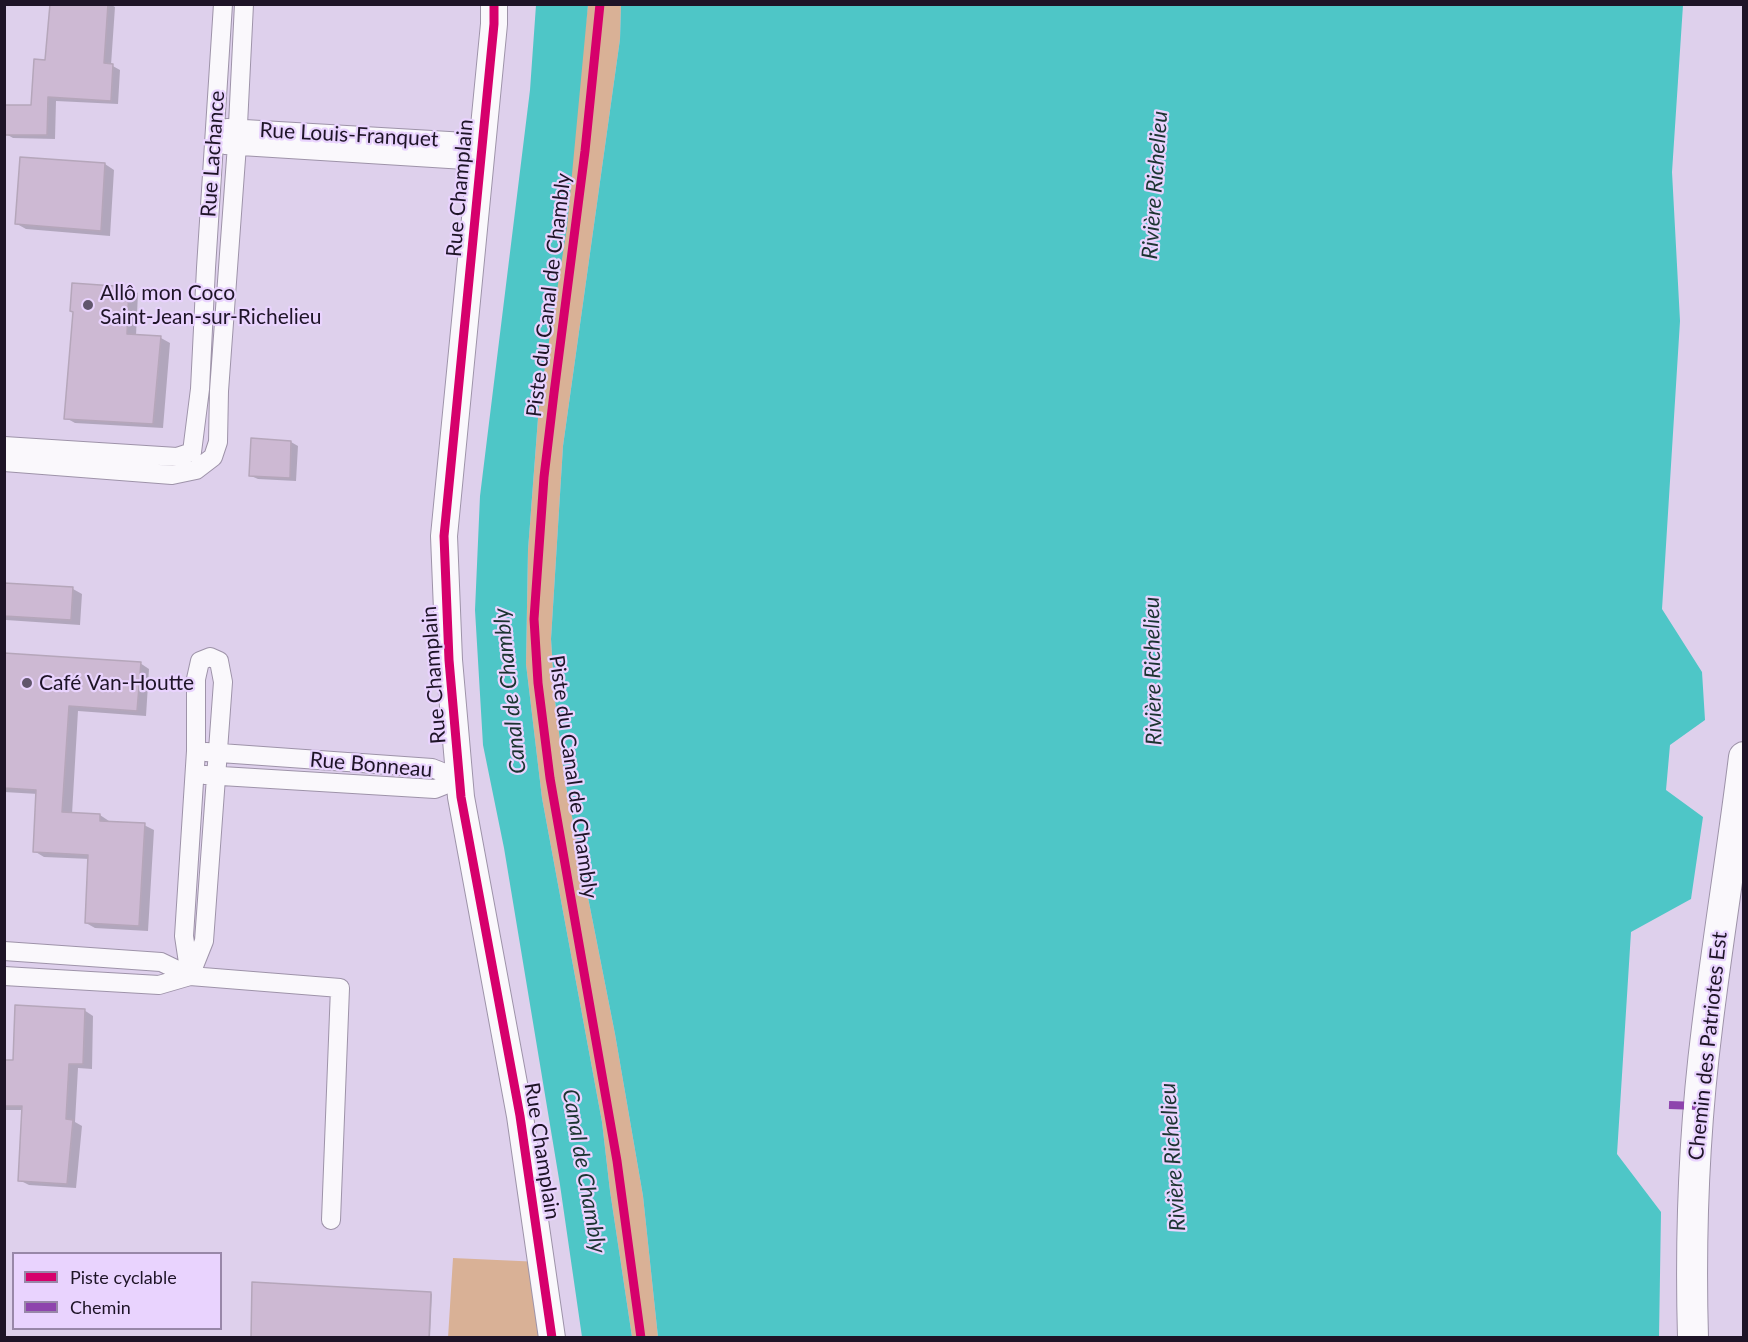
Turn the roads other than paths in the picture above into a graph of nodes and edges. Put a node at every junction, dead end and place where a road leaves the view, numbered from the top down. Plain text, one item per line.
1 (223, 4) edge
2 (244, 4) edge
3 (494, 4) edge
4 (220, 39) junction
5 (242, 41) junction
6 (214, 136) junction
7 (238, 137) junction
8 (482, 152) junction
9 (206, 268) junction
10 (228, 270) junction
11 (200, 389) junction
12 (219, 391) junction
13 (4, 446) edge
14 (192, 452) junction
15 (36, 456) junction
16 (213, 457) junction
17 (4, 462) edge
18 (196, 751) junction
19 (217, 753) junction
20 (1743, 757) edge
21 (194, 774) junction
22 (217, 776) junction
23 (460, 779) junction
24 (189, 862) junction
25 (210, 862) junction
26 (4, 951) edge
27 (86, 957) junction
28 (4, 976) edge
29 (190, 976) junction
30 (86, 981) junction
31 (332, 1220) dead end
32 (552, 1338) edge
33 (1693, 1338) edge

1 - 4 street, Rue Lachance
2 - 5 street, Rue Lachance
3 - 8 street, Rue Champlain
4 - 5 street
4 - 6 street, Rue Lachance
5 - 7 street, Rue Lachance
6 - 7 street, Rue Louis-Franquet
6 - 9 street, Rue Lachance
7 - 8 street, Rue Louis-Franquet
7 - 10 street, Rue Lachance
8 - 23 street, Rue Champlain
9 - 10 street
9 - 11 street, Rue Lachance
10 - 12 street, Rue Lachance
11 - 12 street
11 - 14 street, Rue Lachance
12 - 16 street, Rue Lachance
13 - 15 street
14 - 15 street
14 - 16 street
15 - 16 street
15 - 17 street
18 - 19 street, Rue Bonneau
18 - 19 street
18 - 21 street
19 - 22 street
19 - 23 street, Rue Bonneau
20 - 33 main road, Chemin des Patriotes Est
21 - 22 street, Rue Bonneau
21 - 24 street
22 - 23 street, Rue Bonneau
22 - 25 street
23 - 32 street, Rue Champlain
24 - 25 street
24 - 29 street
25 - 29 street
26 - 27 street
27 - 29 street
27 - 30 street
28 - 30 street
29 - 30 street
29 - 31 street

